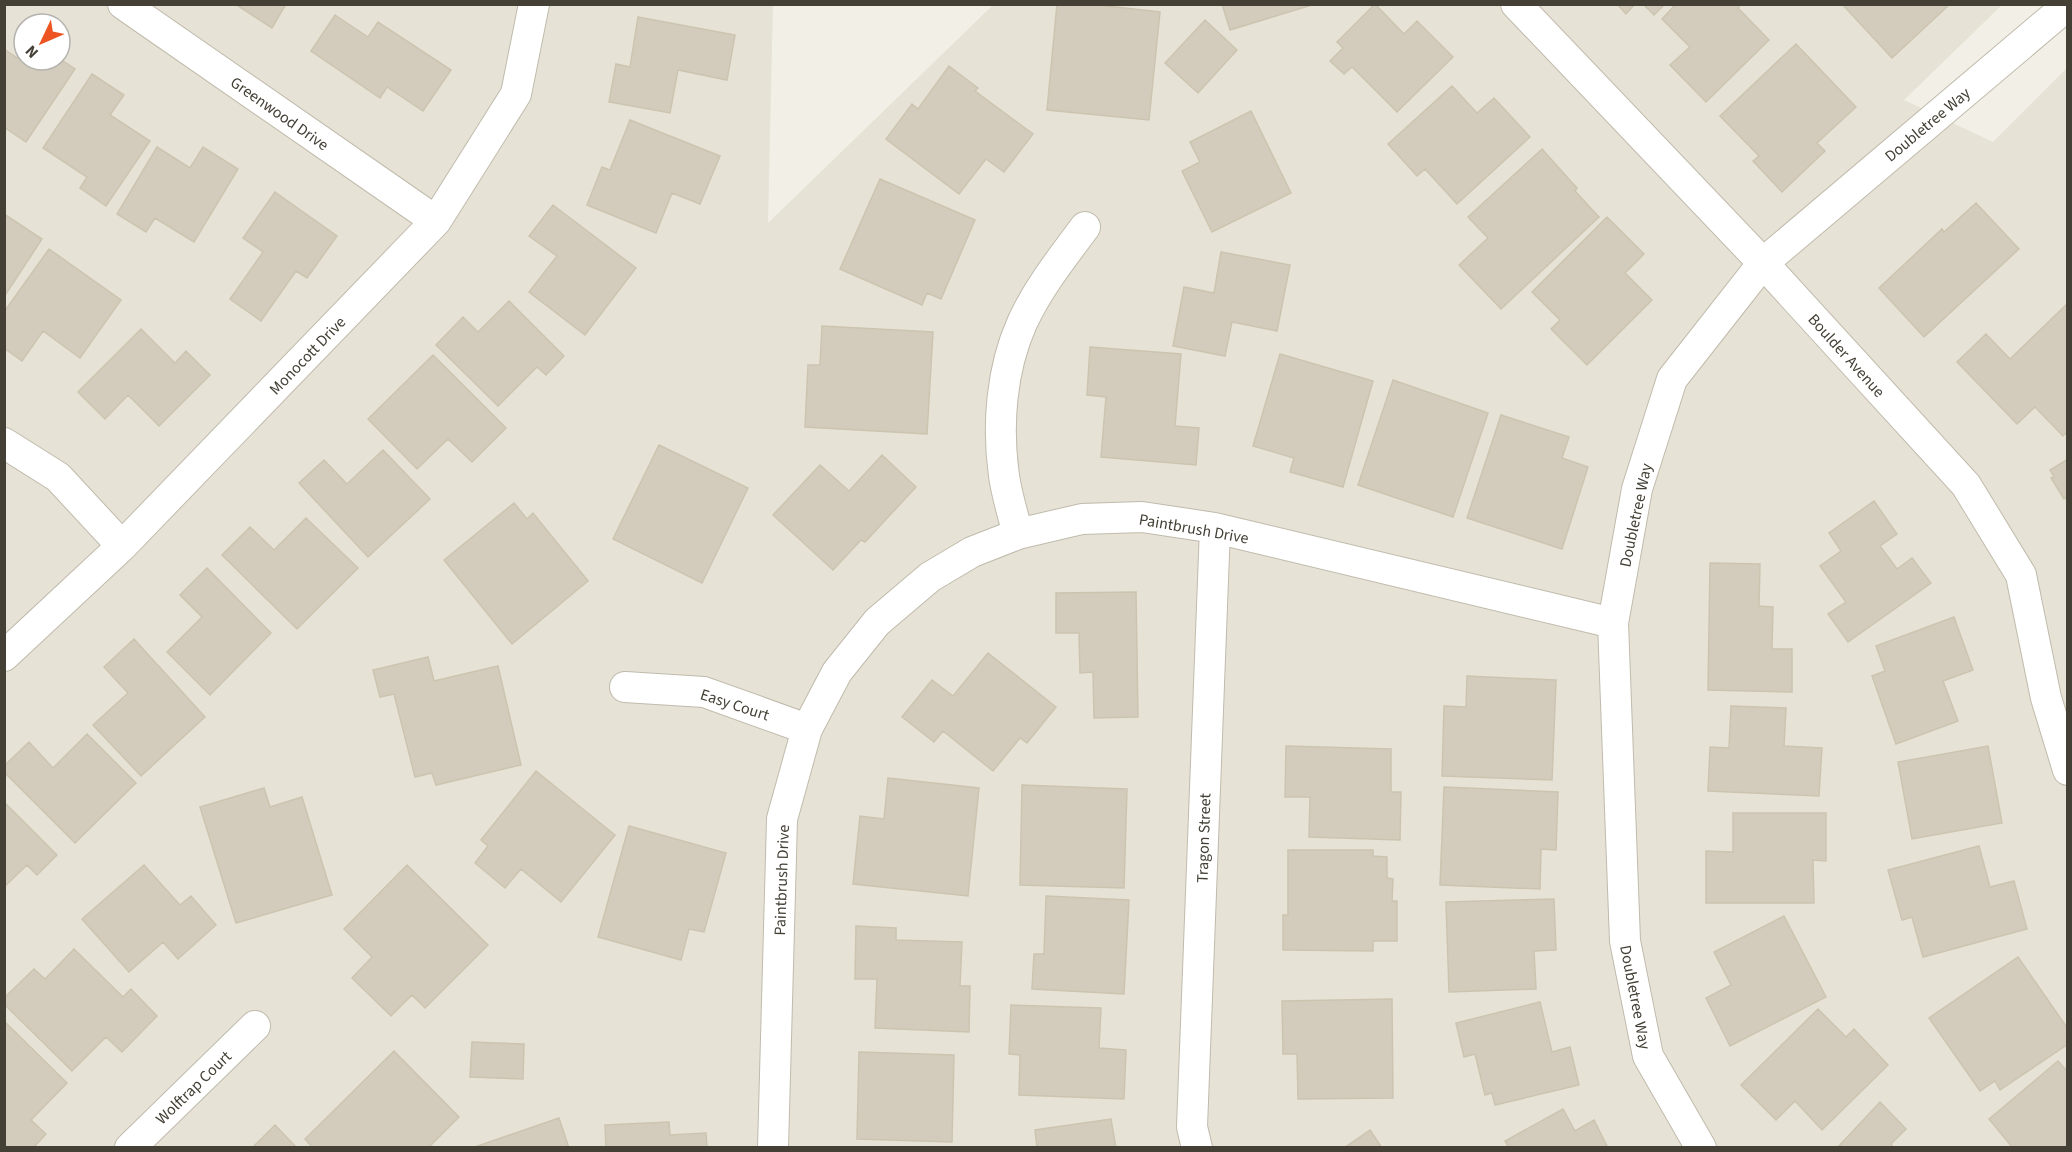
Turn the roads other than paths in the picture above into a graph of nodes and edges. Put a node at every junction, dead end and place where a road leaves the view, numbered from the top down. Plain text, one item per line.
1 (123, 4) edge
2 (534, 4) edge
3 (1516, 4) edge
4 (2067, 5) edge
5 (436, 221) junction
6 (1085, 227) dead end
7 (1763, 263) junction
8 (4, 443) edge
9 (1215, 528) junction
10 (1018, 534) junction
11 (122, 546) junction
12 (1613, 623) junction
13 (4, 656) edge
14 (625, 687) dead end
15 (2057, 695) edge
16 (807, 729) junction
17 (2067, 770) edge
18 (255, 1026) dead end
19 (130, 1148) edge
20 (773, 1148) edge
21 (1197, 1148) edge
22 (1701, 1148) edge

1 - 5 street, Greenwood Drive
2 - 5 street, Monocott Drive
3 - 7 street, Boulder Avenue
4 - 7 street, Doubletree Way
5 - 11 street, Monocott Drive
6 - 10 street
7 - 12 street, Doubletree Way
7 - 15 street, Boulder Avenue
8 - 11 street
9 - 10 street, Paintbrush Drive
9 - 12 street, Paintbrush Drive
9 - 21 street, Tragon Street
10 - 16 street, Paintbrush Drive
11 - 13 street, Monocott Drive
12 - 22 street, Doubletree Way
14 - 16 street, Easy Court
15 - 17 street, Boulder Avenue
16 - 20 street, Paintbrush Drive
18 - 19 street, Wolftrap Court

